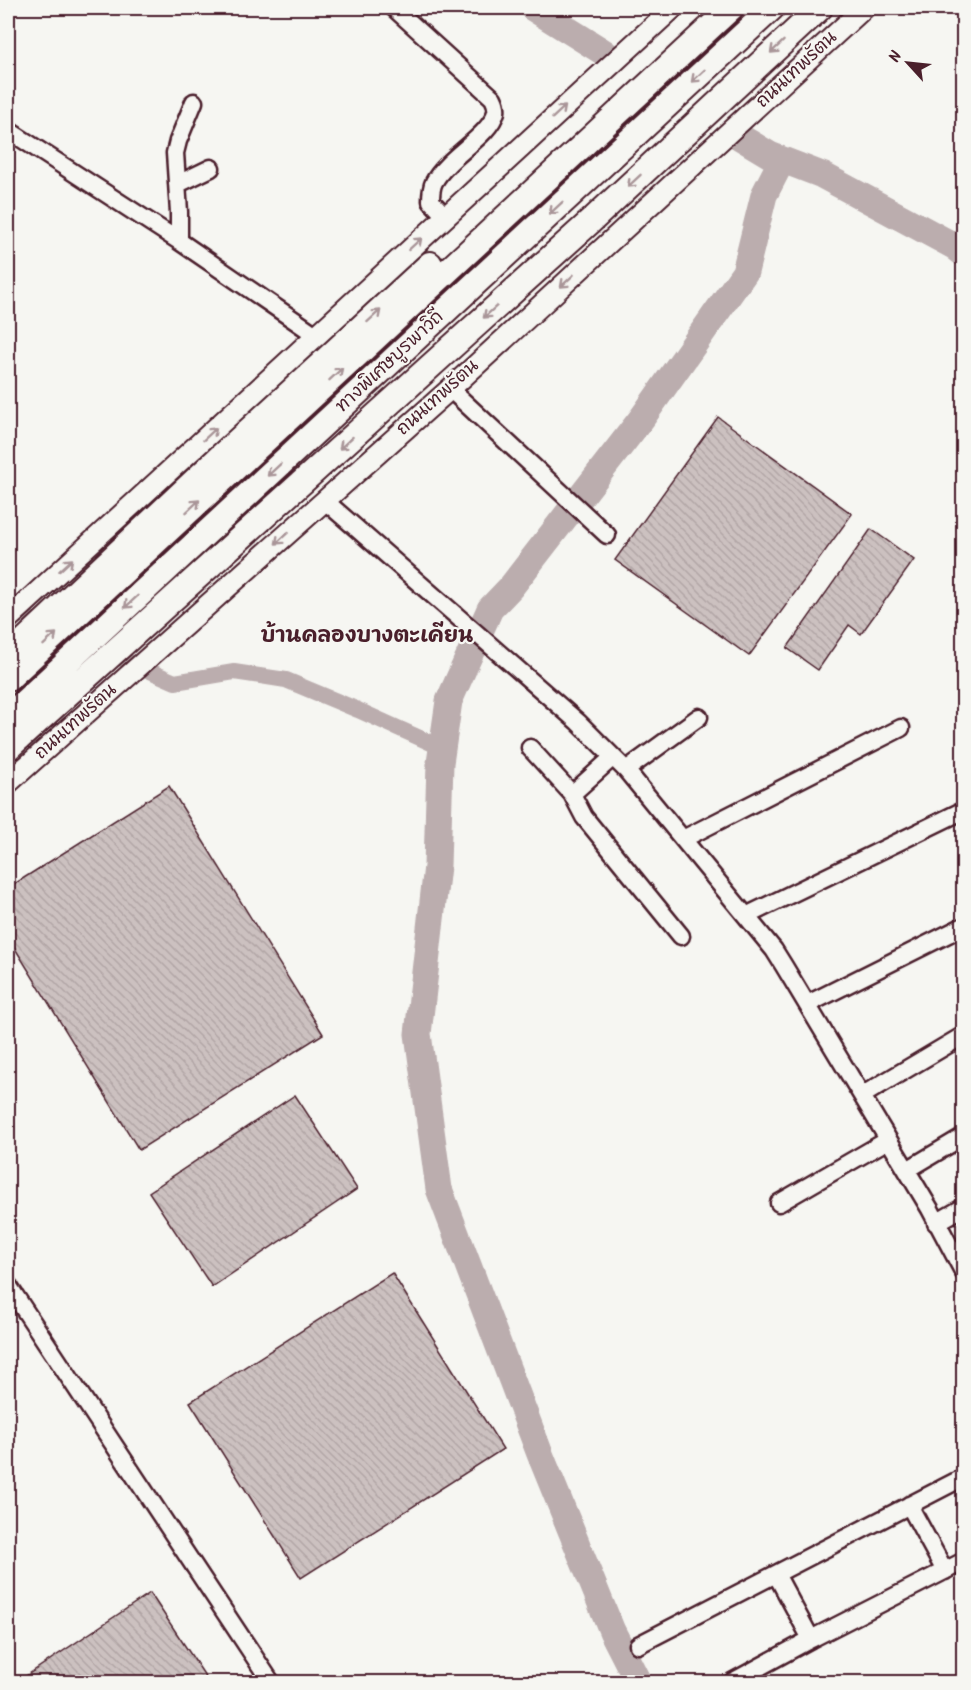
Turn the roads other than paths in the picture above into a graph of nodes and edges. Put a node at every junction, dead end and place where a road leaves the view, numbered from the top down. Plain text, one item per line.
1 (394, 8) edge
2 (673, 8) edge
3 (710, 8) edge
4 (731, 8) edge
5 (772, 8) edge
6 (820, 8) edge
7 (864, 8) edge
8 (194, 102) dead end
9 (8, 130) edge
10 (211, 168) dead end
11 (178, 184) junction
12 (445, 216) junction
13 (179, 242) junction
14 (316, 335) junction
15 (450, 389) junction
16 (324, 500) junction
17 (607, 535) dead end
18 (8, 619) edge
19 (8, 656) edge
20 (8, 679) edge
21 (8, 717) edge
22 (699, 717) dead end
23 (901, 728) dead end
24 (8, 748) edge
25 (530, 748) dead end
26 (613, 757) junction
27 (626, 770) junction
28 (8, 783) edge
29 (572, 794) junction
30 (960, 812) dead end
31 (683, 839) junction
32 (746, 916) junction
33 (963, 926) edge
34 (681, 936) dead end
35 (808, 1004) junction
36 (963, 1035) edge
37 (863, 1095) junction
38 (963, 1136) edge
39 (888, 1140) junction
40 (907, 1170) junction
41 (779, 1203) dead end
42 (963, 1207) edge
43 (936, 1223) junction
44 (963, 1273) edge
45 (8, 1285) edge
46 (963, 1477) edge
47 (909, 1505) junction
48 (963, 1561) edge
49 (945, 1571) junction
50 (776, 1574) junction
51 (811, 1639) junction
52 (638, 1645) dead end
53 (271, 1683) edge
54 (732, 1683) edge

1 - 12 street
12 -> 2 main road
19 -> 3 highway
20 -> 4 highway, ทางพิเศษบูรพาวิถี
5 -> 21 highway, ทางพิเศษบูรพาวิถี
6 -> 24 highway, ถนนเทพรัตน
7 -> 15 main road, ถนนเทพรัตน
8 - 11 street
9 - 13 street
10 - 11 street
11 - 13 street
14 -> 12 main road
13 - 14 street
18 -> 14 main road
15 - 16 main road, ถนนเทพรัตน
15 - 17 street
16 - 26 street
16 -> 28 main road, ถนนเทพรัตน
22 - 27 street
23 - 31 street
25 - 29 street
26 - 27 street
26 - 29 street
27 - 31 street
29 - 34 street
30 - 32 street
31 - 32 street
32 - 35 street
33 - 35 street
35 - 37 street
36 - 37 street
37 - 39 street
38 - 40 street
39 - 40 street
39 - 41 street
40 - 43 street
42 - 43 street
43 - 44 street
45 - 53 street
46 - 47 street
47 - 49 street
47 - 50 street
48 - 49 street
49 - 51 street
50 - 51 street
50 - 52 street
51 - 54 street

